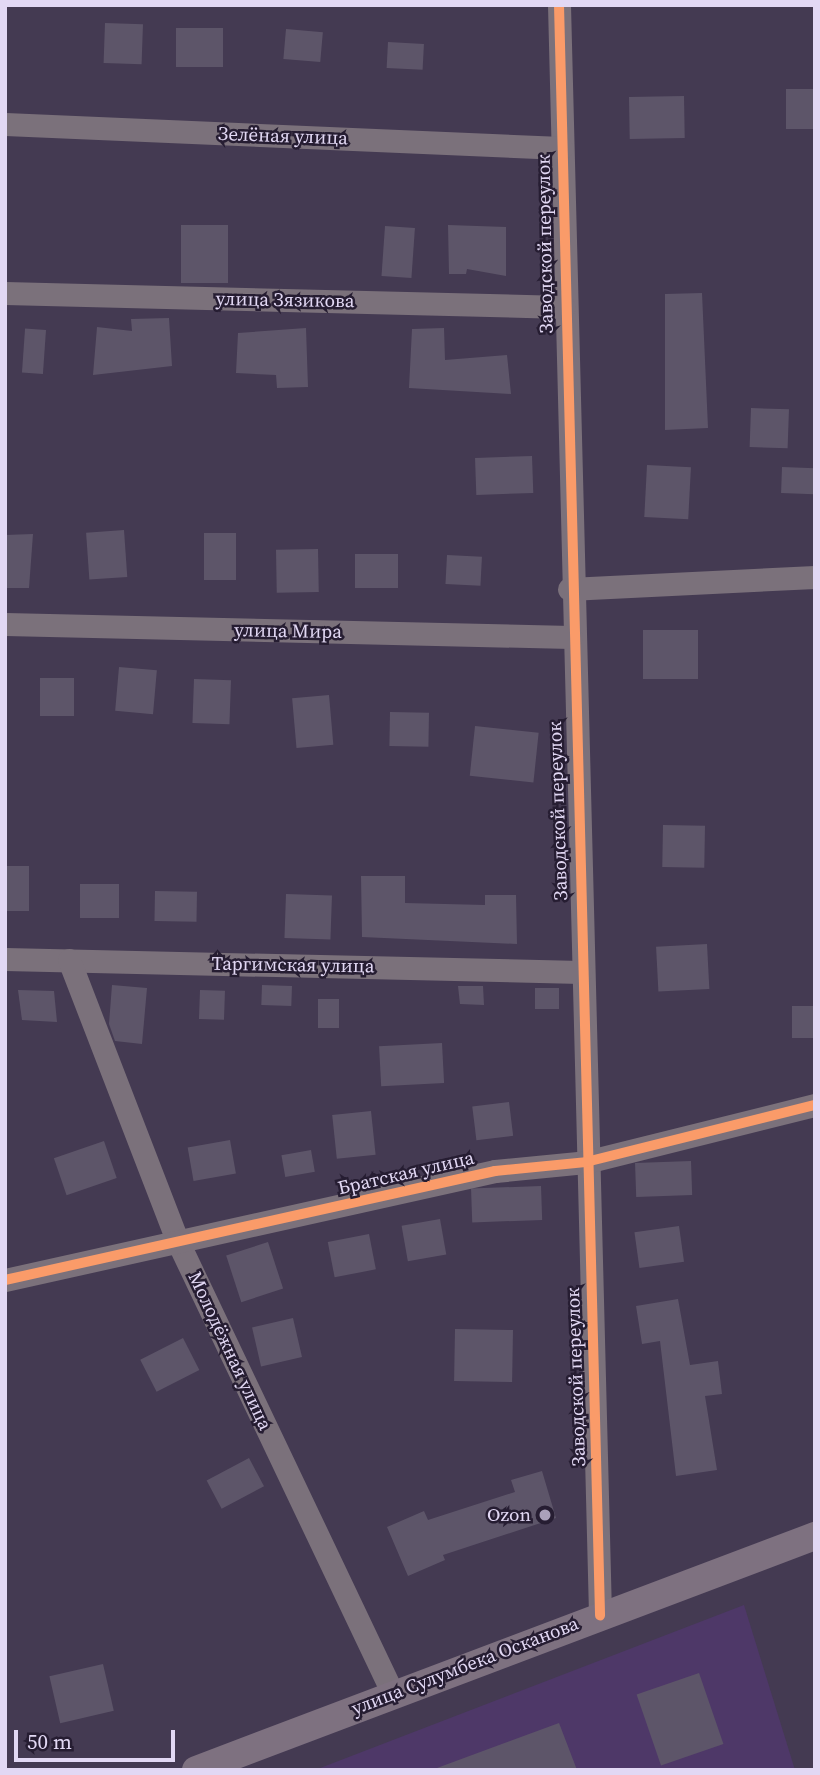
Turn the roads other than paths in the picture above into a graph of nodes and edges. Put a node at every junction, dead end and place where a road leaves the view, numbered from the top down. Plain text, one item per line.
1 (559, 5) edge
2 (5, 124) edge
3 (561, 148) junction
4 (5, 293) edge
5 (564, 307) junction
6 (815, 577) edge
7 (569, 589) junction
8 (5, 624) edge
9 (571, 637) junction
10 (5, 959) edge
11 (69, 960) junction
12 (581, 972) junction
13 (815, 1105) edge
14 (586, 1162) junction
15 (177, 1241) junction
16 (5, 1280) edge
17 (815, 1536) edge
18 (600, 1615) junction
19 (393, 1694) junction
20 (196, 1770) edge

1 - 3 street, Заводской переулок
2 - 3 street, Зелёная улица
3 - 5 street, Заводской переулок
4 - 5 street, улица Зязикова
5 - 7 street, Заводской переулок
6 - 7 street
7 - 9 street, Заводской переулок
8 - 9 street, улица Мира
9 - 12 street, Заводской переулок
10 - 11 street, Таргимская улица
11 - 12 street, Таргимская улица
11 - 15 street, Молодёжная улица
12 - 14 street, Заводской переулок
13 - 14 street, Братская улица
14 - 15 street, Братская улица
14 - 18 street, Заводской переулок
15 - 16 street, Братская улица
15 - 19 street, Молодёжная улица
17 - 18 main road, улица Сулумбека Осканова
18 - 19 main road, улица Сулумбека Осканова
19 - 20 main road, улица Сулумбека Осканова

